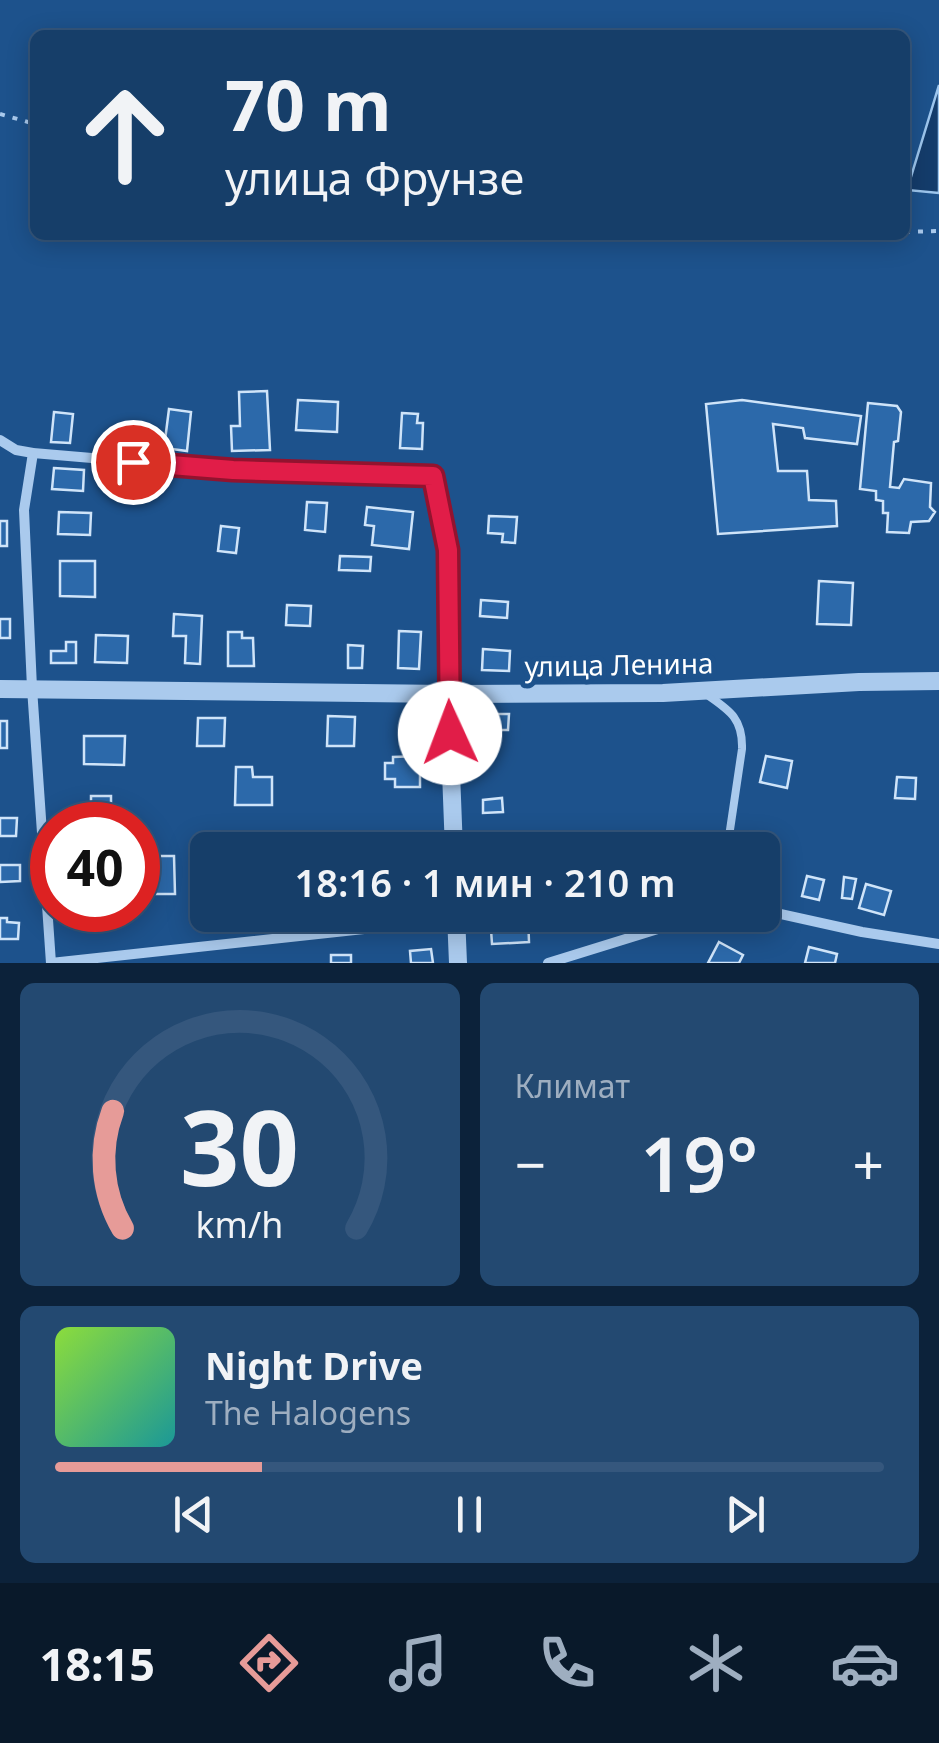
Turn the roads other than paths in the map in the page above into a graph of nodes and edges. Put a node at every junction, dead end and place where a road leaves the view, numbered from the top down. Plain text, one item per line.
1 (0, 440) edge
2 (32, 453) junction
3 (939, 681) edge
4 (32, 688) junction
5 (0, 689) edge
6 (702, 691) junction
7 (448, 694) junction
8 (453, 832) edge
9 (729, 832) edge
10 (780, 914) edge
11 (324, 932) edge
12 (457, 932) edge
13 (647, 932) edge
14 (939, 944) edge
15 (51, 963) edge
16 (458, 963) edge
17 (548, 963) edge

1 - 2 street
2 - 4 street
2 - 7 street
3 - 6 street, улица Ленина
4 - 5 street, улица Ленина
4 - 7 street, улица Ленина
4 - 15 street
6 - 7 street, улица Ленина
6 - 9 lane
7 - 8 street
10 - 14 street
11 - 15 street
12 - 16 street
13 - 17 street

